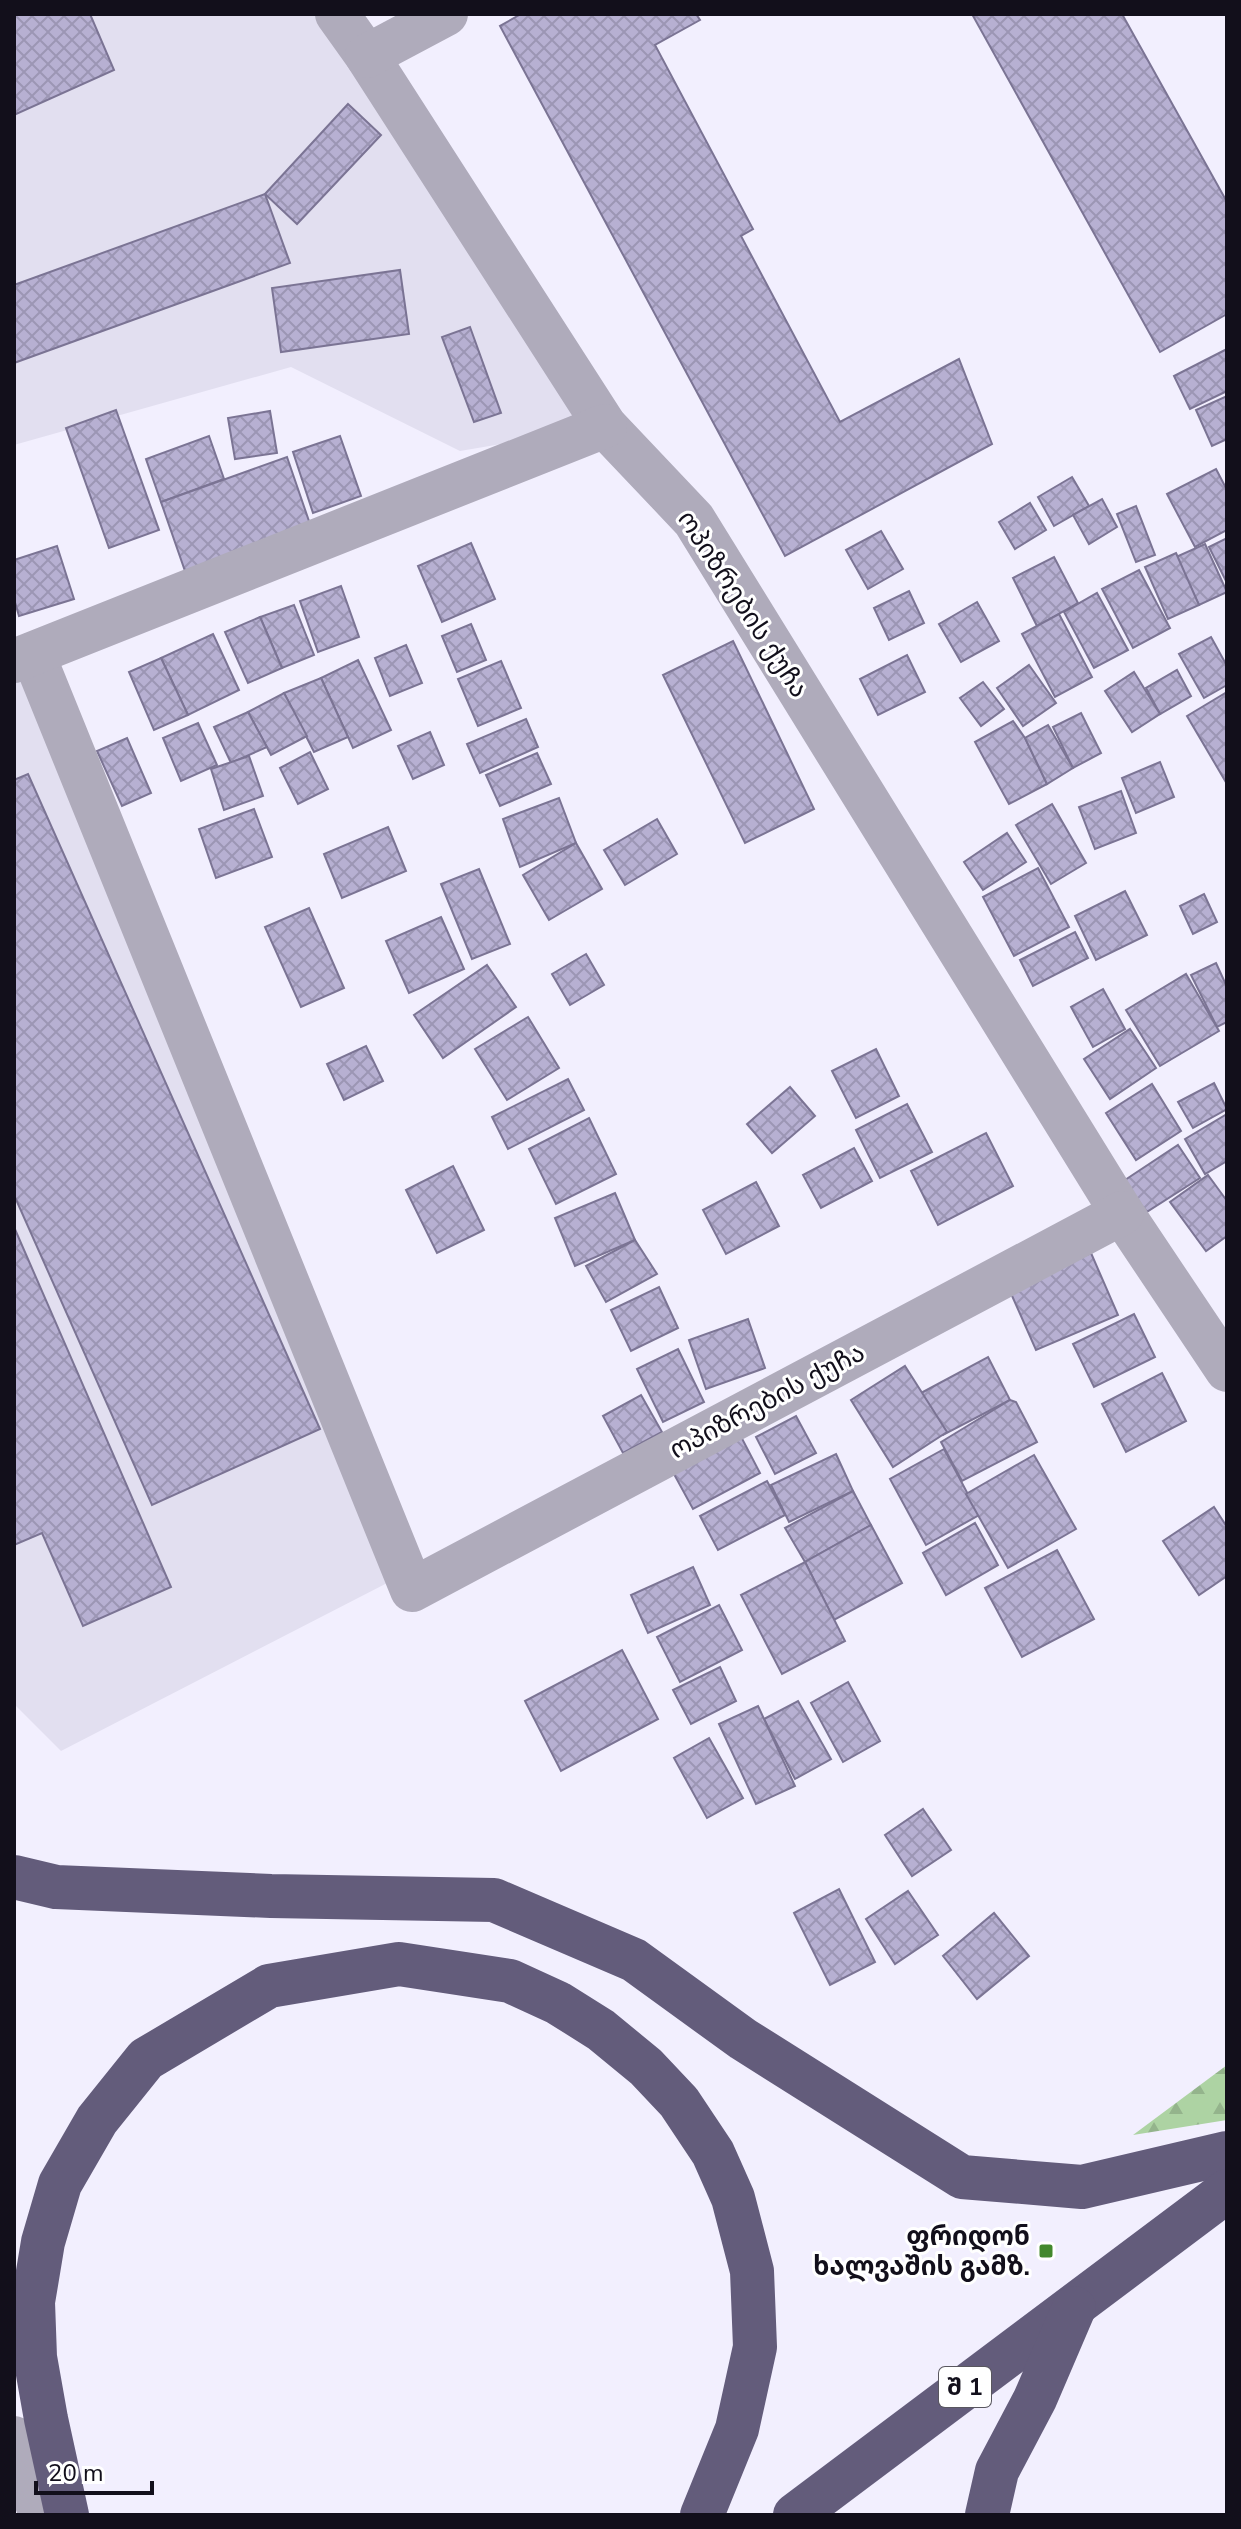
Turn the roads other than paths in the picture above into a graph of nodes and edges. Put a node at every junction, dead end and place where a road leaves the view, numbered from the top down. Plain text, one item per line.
1 (337, 14) edge
2 (446, 14) edge
3 (367, 56) junction
4 (605, 426) junction
5 (24, 658) edge
6 (1122, 1213) junction
7 (1227, 1370) edge
8 (14, 1877) edge
9 (1227, 2153) edge
10 (1227, 2191) edge
11 (1076, 2304) junction
12 (14, 2438) edge
13 (41, 2515) edge
14 (67, 2515) edge
15 (702, 2515) edge
16 (795, 2515) edge
17 (987, 2515) edge

1 - 3 street, ოპიზრების ქუჩა
2 - 3 street
3 - 4 street, ოპიზრების ქუჩა
4 - 5 street
4 - 6 street, ოპიზრების ქუჩა
5 - 6 street, ოპიზრების ქუჩა
6 - 7 street, ოპიზრების ქუჩა
8 - 9 highway
10 - 11 highway, შ 1
11 - 16 highway, შ 1
11 - 17 highway
12 - 13 street
14 - 15 highway

